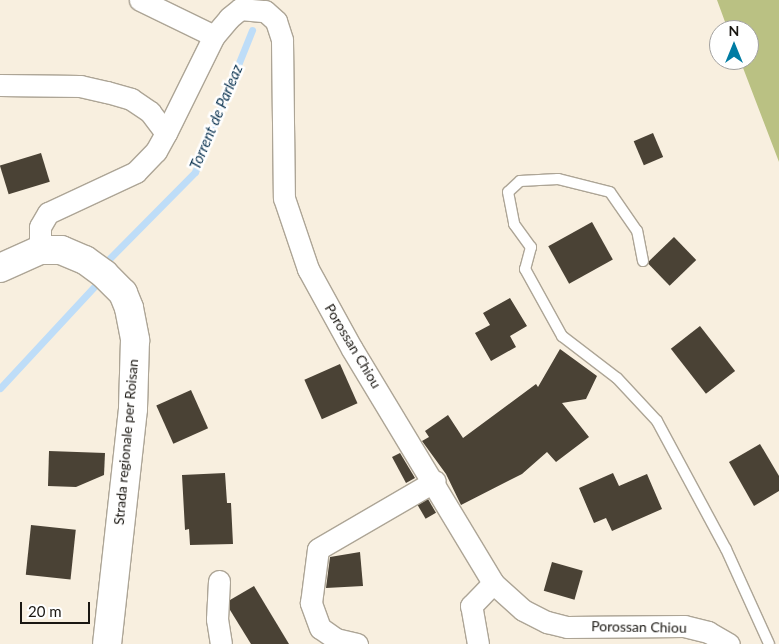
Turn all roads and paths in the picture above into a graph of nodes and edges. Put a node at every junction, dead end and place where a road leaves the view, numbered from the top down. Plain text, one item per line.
1 (140, 0) edge
2 (214, 36) junction
3 (0, 86) edge
4 (166, 133) junction
5 (40, 250) junction
6 (643, 261) dead end
7 (0, 268) edge
8 (435, 482) junction
9 (219, 581) dead end
10 (493, 582) junction
11 (107, 644) edge
12 (221, 644) edge
13 (357, 644) edge
14 (478, 644) edge
15 (729, 644) edge
16 (769, 644) edge

1 - 2 street
2 - 4 street, Porossan Chiou
2 - 8 street, Porossan Chiou
3 - 4 street
4 - 5 street, Porossan Chiou
5 - 7 main road, Strada regionale per Roisan
5 - 11 main road, Strada regionale per Roisan
6 - 16 lane
8 - 10 street, Porossan Chiou
8 - 13 street
9 - 12 street
10 - 14 street
10 - 15 street, Porossan Chiou

